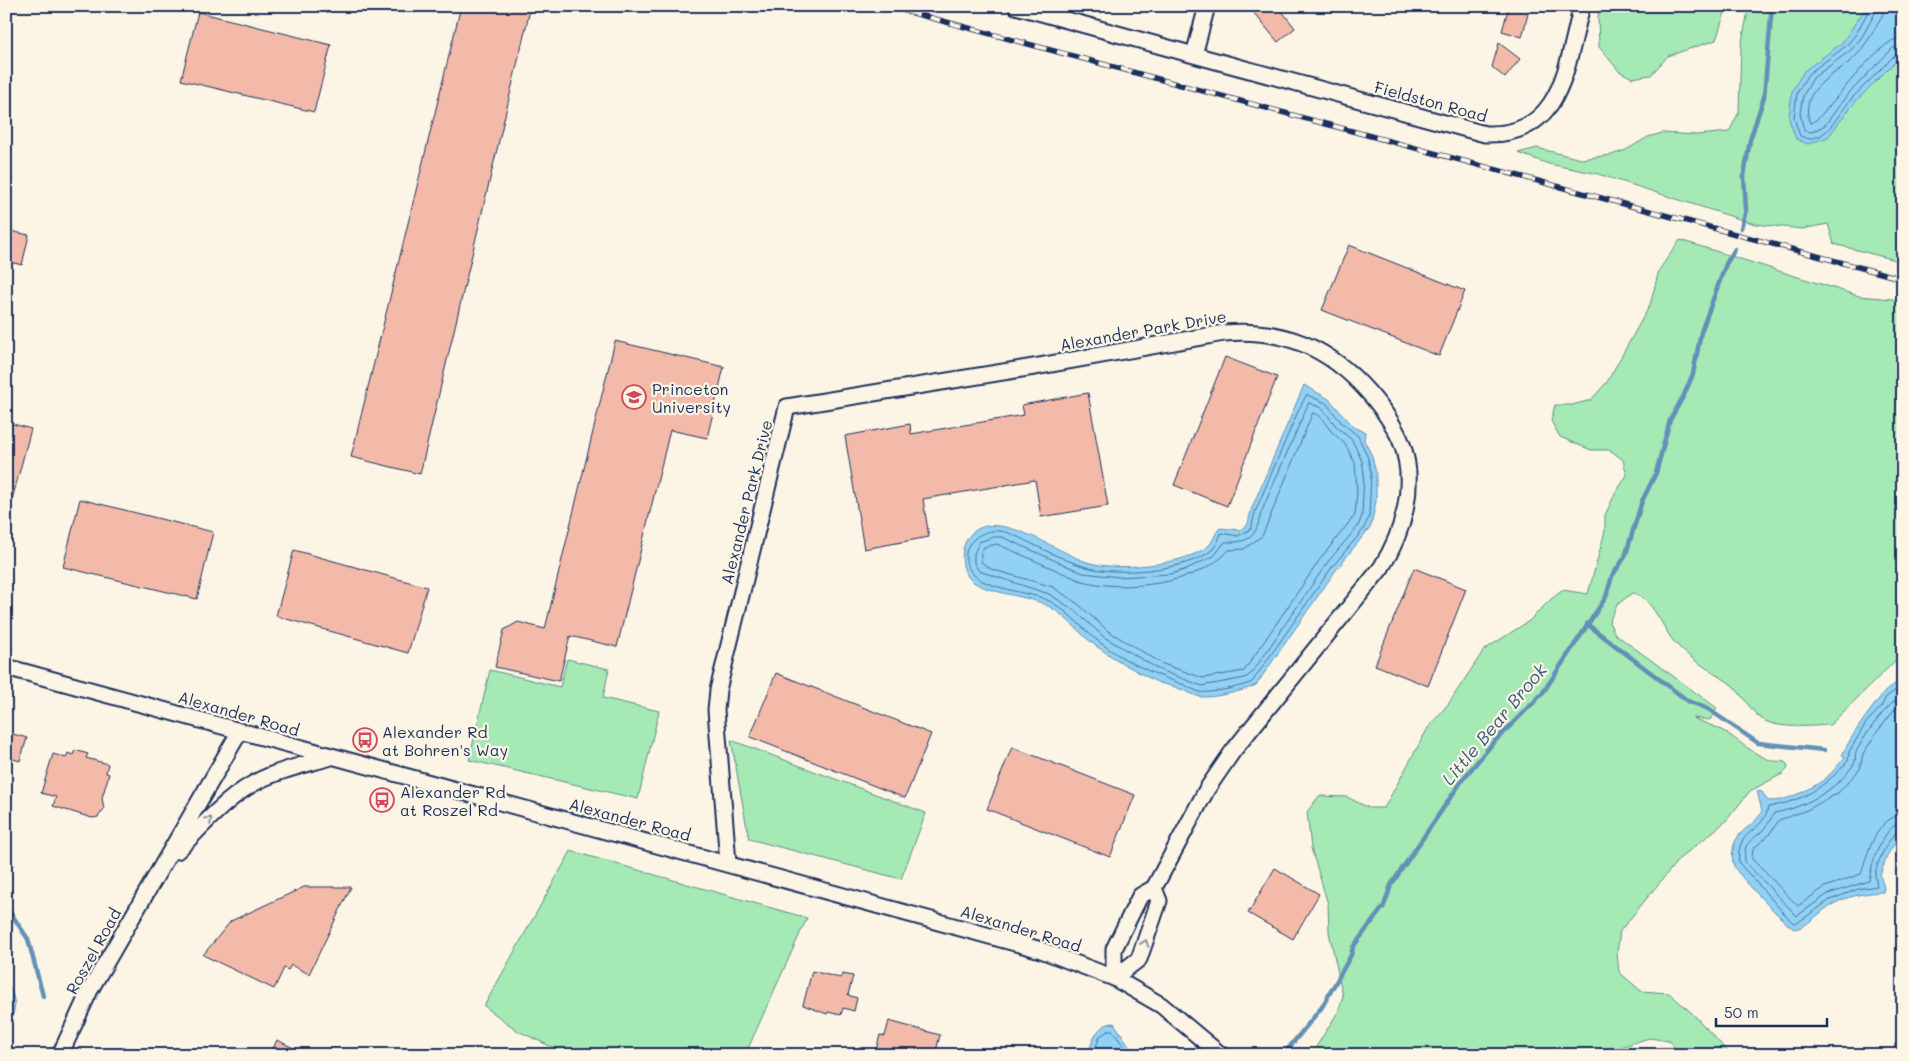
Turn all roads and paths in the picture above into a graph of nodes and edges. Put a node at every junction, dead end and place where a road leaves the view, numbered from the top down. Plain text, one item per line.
1 (1016, 6) edge
2 (1207, 6) edge
3 (1582, 6) edge
4 (1194, 55) junction
5 (6, 667) edge
6 (240, 732) junction
7 (331, 757) junction
8 (728, 863) junction
9 (161, 866) junction
10 (1154, 888) junction
11 (1114, 978) junction
12 (60, 1055) edge
13 (1221, 1055) edge

1 - 4 street, Fieldston Road
2 - 4 street
3 - 4 street, Fieldston Road
5 - 6 street, Alexander Road
6 - 7 street, Alexander Road
6 - 9 street, Roszel Road
7 - 8 street, Alexander Road
9 -> 7 street, Roszel Road
8 - 10 street, Alexander Park Drive
8 - 11 street, Alexander Road
9 - 12 street, Roszel Road
10 - 11 street, Alexander Park Drive
11 -> 10 street
11 - 13 street, Alexander Road

